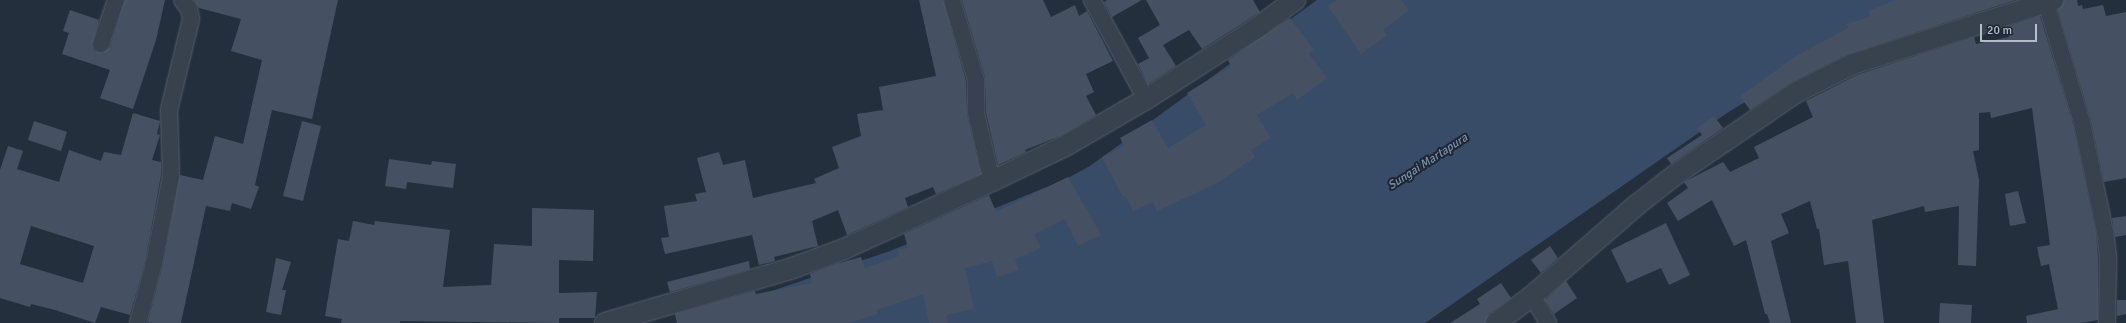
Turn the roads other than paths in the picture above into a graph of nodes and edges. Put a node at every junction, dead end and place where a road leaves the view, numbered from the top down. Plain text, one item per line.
1 (116, 0) edge
2 (182, 0) edge
3 (952, 0) edge
4 (1092, 0) edge
5 (1295, 0) edge
6 (2050, 1) edge
7 (101, 44) dead end
8 (1146, 99) junction
9 (992, 181) junction
10 (1532, 296) junction
11 (138, 323) edge
12 (605, 323) edge
13 (1496, 323) edge
14 (1548, 323) edge
15 (2107, 323) edge

1 - 7 street
2 - 11 street
3 - 9 street
4 - 8 street
5 - 8 street
6 - 10 street
6 - 15 street
8 - 9 street
9 - 12 street
10 - 13 street
10 - 14 street

